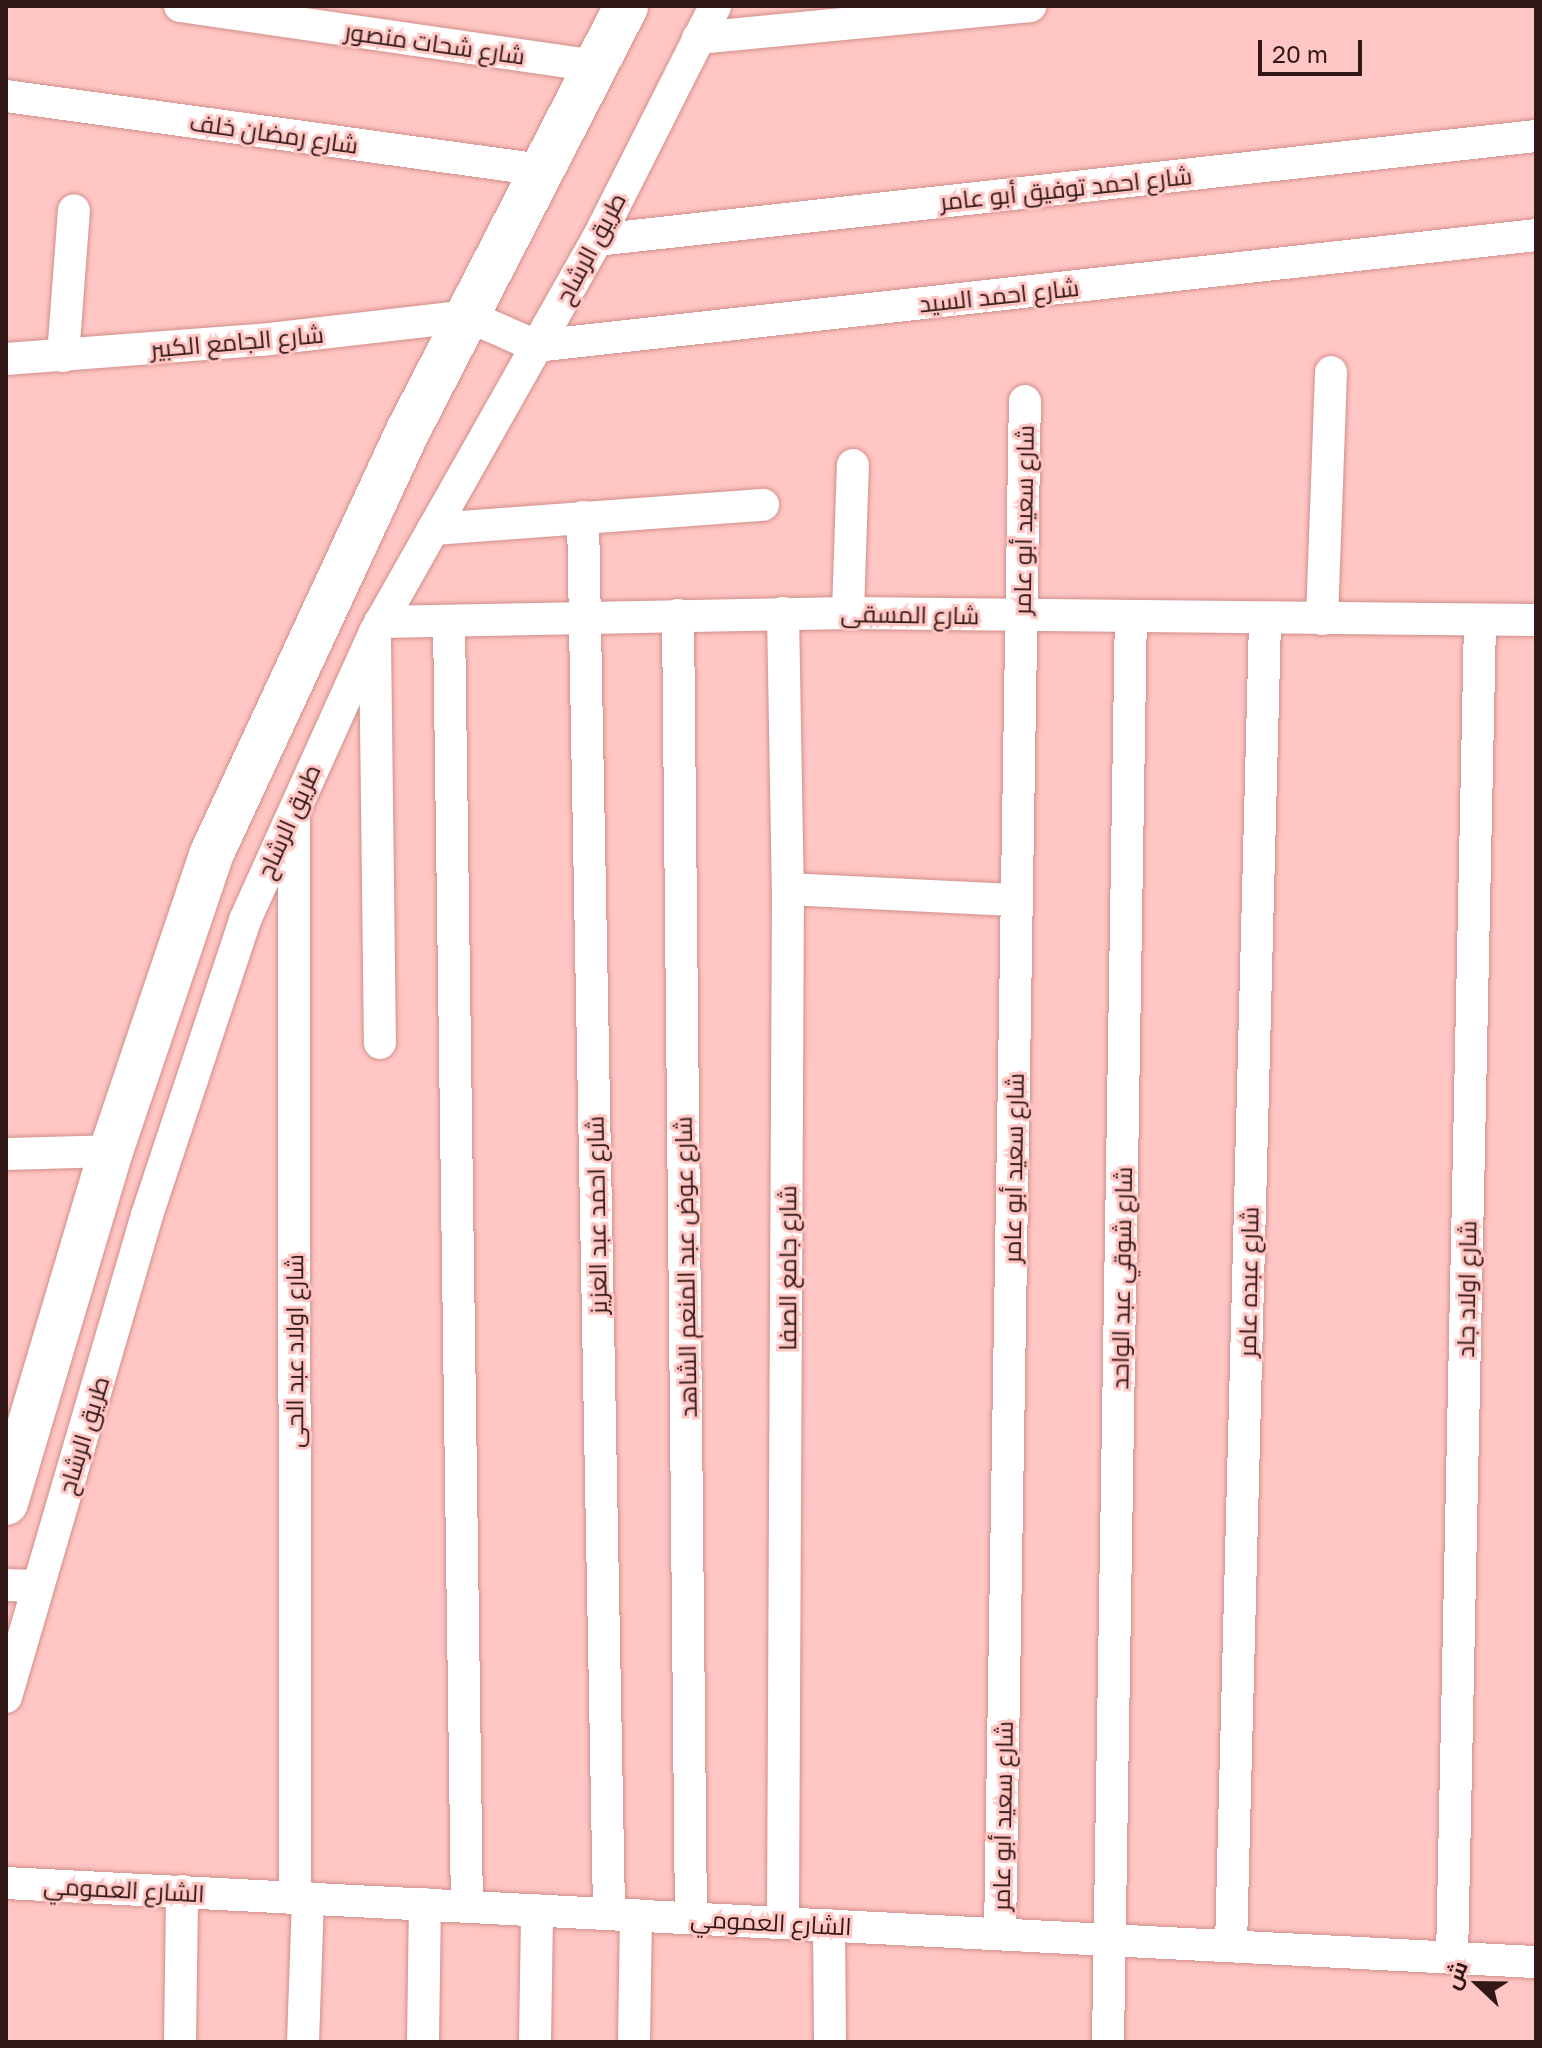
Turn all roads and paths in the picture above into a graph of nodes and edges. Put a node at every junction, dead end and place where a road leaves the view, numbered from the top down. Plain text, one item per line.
1 (180, 6) edge
2 (626, 6) edge
3 (715, 6) edge
4 (1030, 6) edge
5 (698, 38) junction
6 (595, 66) junction
7 (6, 96) edge
8 (1536, 136) edge
9 (542, 170) junction
10 (74, 210) dead end
11 (1536, 235) edge
12 (597, 240) junction
13 (468, 316) junction
14 (536, 346) junction
15 (63, 356) junction
16 (6, 359) edge
17 (1331, 372) dead end
18 (1025, 401) dead end
19 (853, 465) dead end
20 (763, 505) dead end
21 (583, 517) junction
22 (433, 529) junction
23 (783, 613) junction
24 (848, 613) junction
25 (678, 615) junction
26 (1022, 615) junction
27 (1131, 616) junction
28 (585, 618) junction
29 (1265, 618) junction
30 (1322, 619) junction
31 (1536, 620) edge
32 (449, 621) junction
33 (1480, 621) junction
34 (377, 627) junction
35 (294, 805) junction
36 (788, 889) junction
37 (1017, 900) junction
38 (380, 1043) dead end
39 (111, 1151) junction
40 (6, 1154) edge
41 (6, 1503) edge
42 (22, 1585) edge
43 (6, 1697) edge
44 (6, 1883) edge
45 (182, 1891) junction
46 (302, 1898) junction
47 (425, 1904) junction
48 (467, 1906) junction
49 (537, 1910) junction
50 (623, 1914) junction
51 (691, 1918) junction
52 (783, 1923) junction
53 (829, 1925) junction
54 (1000, 1934) junction
55 (1111, 1940) junction
56 (1231, 1946) junction
57 (1452, 1958) junction
58 (1536, 1962) edge
59 (180, 2042) edge
60 (303, 2042) edge
61 (423, 2042) edge
62 (535, 2042) edge
63 (634, 2042) edge
64 (830, 2042) edge
65 (1108, 2042) edge

1 - 6 street, شارع شحات منصور
2 - 6 street
3 - 5 street, طريق الرشاح
4 - 5 street
5 - 12 street, طريق الرشاح
6 - 9 street
7 - 9 street, شارع رمضان خلف
8 - 12 street, شارع احمد توفيق أبو عامر
9 - 13 street
10 - 15 street
11 - 14 street, شارع احمد السيد
12 - 14 street, طريق الرشاح
13 - 14 street
13 - 15 street, شارع الجامع الكبير
13 - 39 street
14 - 22 street, طريق الرشاح
15 - 16 street, شارع الجامع الكبير
17 - 30 street
18 - 26 street, شارع سعيد أبو عامر
19 - 24 street
20 - 21 street
21 - 22 street
21 - 28 street, شارع احمد عبد العزيز
22 - 34 street, طريق الرشاح
23 - 24 street, شارع المسقى
23 - 25 street, شارع المسقى
23 - 36 street, شارع جامع الصفا
24 - 26 street, شارع المسقى
25 - 28 street, شارع المسقى
25 - 51 street, شارع عوض عبد المنعم الشاهد
26 - 27 street, شارع المسقى
26 - 37 street, شارع سعيد أبو عامر
27 - 29 street, شارع المسقى
27 - 55 street, شارع شوقي عبد الواحد
28 - 32 street, شارع المسقى
28 - 50 street, شارع احمد عبد العزيز
29 - 30 street, شارع المسقى
29 - 56 street, شارع عبده عامر
30 - 33 street, شارع المسقى
31 - 33 street, شارع المسقى
32 - 34 street, شارع المسقى
32 - 48 street
33 - 57 street, شارع اولاد جاد
34 - 35 street, طريق الرشاح
34 - 38 street
35 - 42 street, طريق الرشاح
35 - 46 street, شارع اولاد عبد الحى
36 - 37 street
36 - 52 street, شارع جامع الصفا
37 - 54 street, شارع سعيد أبو عامر
39 - 40 street
39 - 41 street
42 - 43 street, طريق الرشاح
44 - 45 street, الشارع العمومي
45 - 46 street, الشارع العمومي
45 - 59 street
46 - 47 street, الشارع العمومي
46 - 60 street, شارع اولاد عبد الحى
47 - 48 street, الشارع العمومي
47 - 61 street
48 - 49 street, الشارع العمومي
49 - 50 street, الشارع العمومي
49 - 62 street
50 - 51 street, الشارع العمومي
50 - 63 street, شارع احمد عبد العزيز
51 - 52 street, الشارع العمومي
52 - 53 street, الشارع العمومي
53 - 54 street, الشارع العمومي
53 - 64 street
54 - 55 street, الشارع العمومي
55 - 56 street, الشارع العمومي
55 - 65 street, شارع شوقي عبد الواحد
56 - 57 street, الشارع العمومي
57 - 58 street, الشارع العمومي

